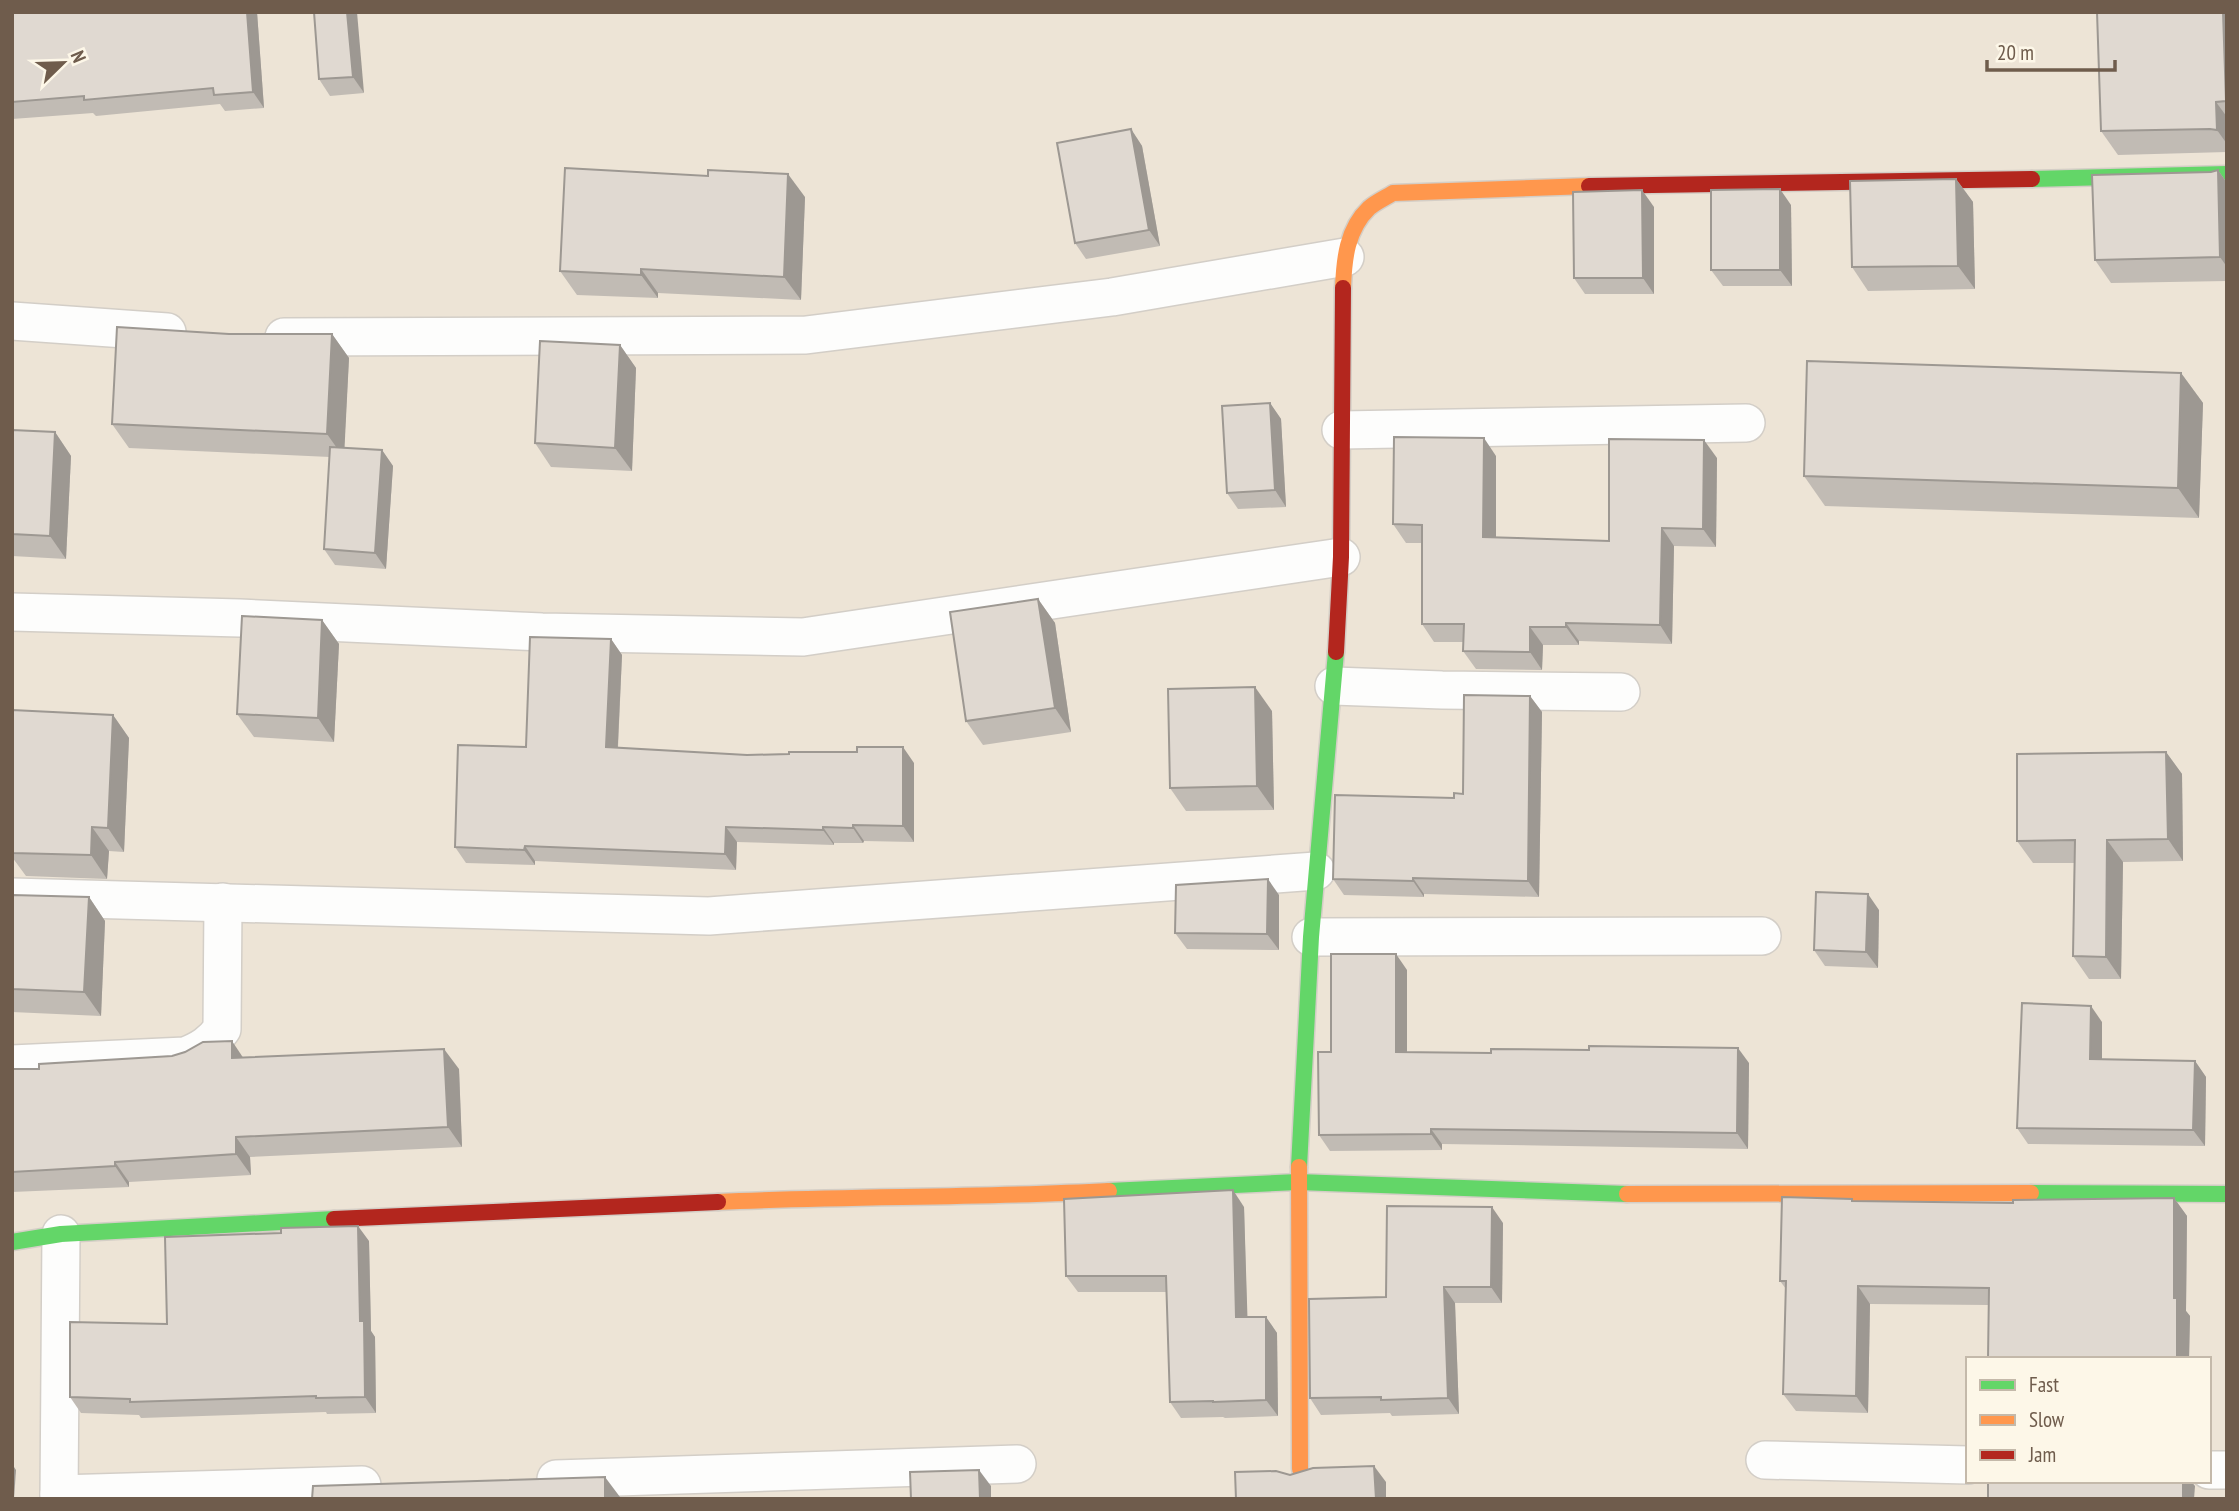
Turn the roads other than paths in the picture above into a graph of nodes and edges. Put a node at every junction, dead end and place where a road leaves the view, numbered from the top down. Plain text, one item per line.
1 (2227, 174) edge
2 (1345, 257) junction
3 (12, 321) edge
4 (206, 334) edge
5 (247, 337) edge
6 (1746, 423) dead end
7 (1341, 430) junction
8 (1340, 557) junction
9 (12, 612) edge
10 (1334, 686) junction
11 (1621, 692) dead end
12 (1316, 871) junction
13 (12, 897) edge
14 (223, 902) junction
15 (1762, 936) dead end
16 (1311, 937) junction
17 (12, 1064) edge
18 (1298, 1182) junction
19 (2227, 1194) edge
20 (61, 1234) junction
21 (12, 1242) edge
22 (1765, 1460) dead end
23 (1017, 1464) dead end
24 (1966, 1465) edge
25 (1300, 1469) edge
26 (517, 1480) edge
27 (392, 1484) edge
28 (59, 1496) edge

1 - 2 street
2 - 5 street
2 - 7 street
3 - 4 street
6 - 7 street
7 - 8 street
8 - 9 street
8 - 10 street
10 - 11 street
10 - 12 street
12 - 14 street
12 - 16 street
13 - 14 street
14 - 17 street
15 - 16 street
16 - 18 street
18 - 19 street
18 - 20 street
18 - 25 street
20 - 21 street
20 - 28 street
22 - 24 street
23 - 26 street
27 - 28 street

